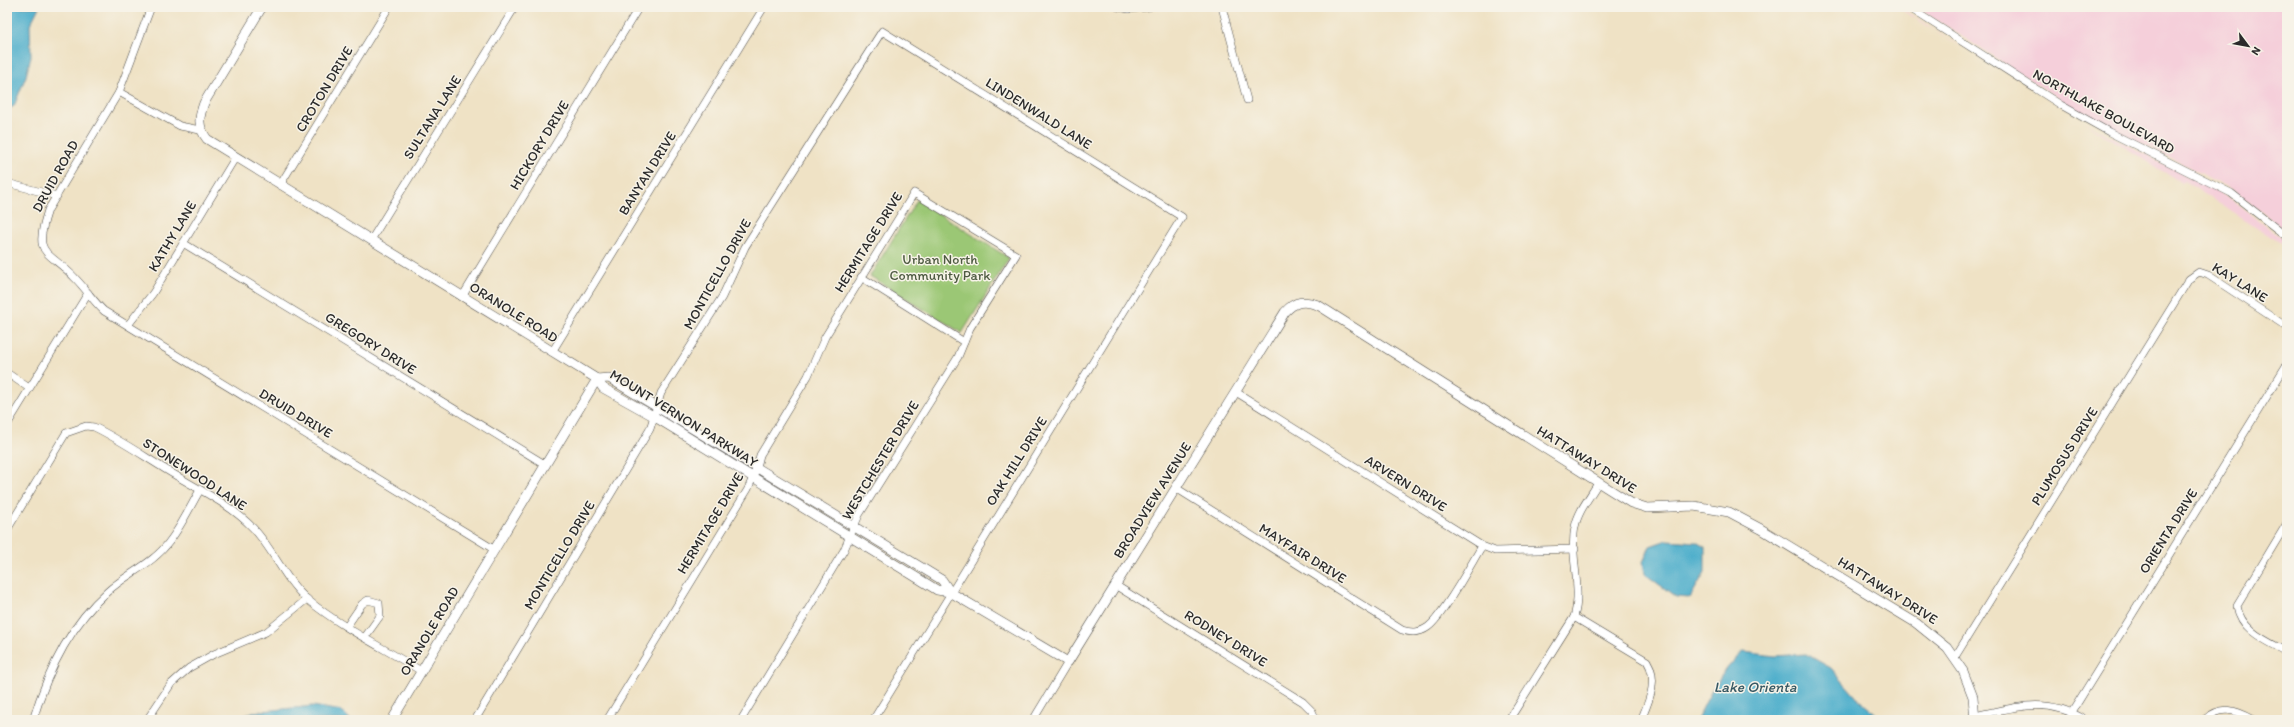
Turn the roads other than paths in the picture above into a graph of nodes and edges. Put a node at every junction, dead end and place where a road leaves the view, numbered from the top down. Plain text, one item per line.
1 (151, 7) edge
2 (262, 7) edge
3 (389, 7) edge
4 (514, 7) edge
5 (639, 7) edge
6 (764, 7) edge
7 (1118, 7) edge
8 (1149, 7) edge
9 (1222, 7) edge
10 (1908, 7) edge
11 (882, 31) joint
12 (119, 92) junction
13 (1247, 100) dead end
14 (200, 130) junction
15 (235, 158) junction
16 (7, 183) edge
17 (280, 185) junction
18 (914, 193) joint
19 (57, 196) junction
20 (1182, 216) joint
21 (2287, 237) edge
22 (371, 240) junction
23 (183, 244) junction
24 (2199, 272) joint
25 (861, 277) junction
26 (88, 293) junction
27 (462, 297) junction
28 (1300, 302) joint
29 (128, 325) junction
30 (2287, 327) edge
31 (964, 342) junction
32 (552, 352) junction
33 (2287, 364) edge
34 (7, 373) edge
35 (597, 379) junction
36 (29, 388) junction
37 (1236, 392) junction
38 (658, 407) junction
39 (655, 417) junction
40 (7, 425) edge
41 (546, 466) junction
42 (757, 467) junction
43 (753, 477) junction
44 (1598, 483) junction
45 (1176, 488) junction
46 (200, 490) junction
47 (2287, 523) edge
48 (854, 528) junction
49 (7, 530) edge
50 (850, 537) junction
51 (1482, 546) junction
52 (1575, 549) junction
53 (494, 550) junction
54 (1115, 585) junction
55 (950, 592) junction
56 (307, 598) junction
57 (1574, 617) junction
58 (347, 626) junction
59 (365, 637) junction
60 (2287, 652) edge
61 (1955, 657) junction
62 (1068, 662) junction
63 (421, 671) junction
64 (2072, 712) junction
65 (1975, 718) edge
66 (33, 720) edge
67 (147, 720) edge
68 (392, 720) edge
69 (475, 720) edge
70 (607, 720) edge
71 (741, 720) edge
72 (873, 720) edge
73 (1033, 720) edge
74 (1316, 720) edge
75 (1509, 720) edge
76 (1641, 720) edge
77 (2085, 720) edge
78 (2204, 720) edge
79 (2254, 720) edge

1 - 12 street, DRUID ROAD
2 - 14 street
3 - 17 street, CROTON DRIVE
4 - 22 street, SULTANA LANE
5 - 27 street, HICKORY DRIVE
6 - 32 street, BANYAN DRIVE
7 - 8 street
9 - 13 street
10 - 21 street, NORTHLAKE BOULEVARD
11 - 20 street, LINDENWALD LANE
11 - 38 street, MONTICELLO DRIVE
12 - 14 street
12 - 19 street, DRUID ROAD
14 - 15 street, ORANOLE ROAD
15 - 17 street, ORANOLE ROAD
15 - 23 street, KATHY LANE
16 - 19 street
17 - 22 street, ORANOLE ROAD
18 - 25 street, HERMITAGE DRIVE
18 - 31 street, WESTCHESTER DRIVE
19 - 26 street, DRUID ROAD
20 - 55 street, OAK HILL DRIVE
22 - 27 street, ORANOLE ROAD
23 - 29 street, KATHY LANE
23 - 41 street, GREGORY DRIVE
24 - 30 street, KAY LANE
24 - 61 street, PLUMOSUS DRIVE
25 - 31 street
25 - 42 street, HERMITAGE DRIVE
26 - 29 street, DRUID DRIVE
26 - 36 street
27 - 32 street, ORANOLE ROAD
28 - 37 street, BROADVIEW AVENUE
28 - 44 street, HATTAWAY DRIVE
29 - 53 street, DRUID DRIVE
31 - 48 street, WESTCHESTER DRIVE
32 - 35 street, ORANOLE ROAD
33 - 64 street, ORIENTA DRIVE
34 - 36 street
35 - 38 street, MOUNT VERNON PARKWAY
35 - 39 street, MOUNT VERNON PARKWAY
35 - 41 street, ORANOLE ROAD
36 - 40 street
37 - 45 street, BROADVIEW AVENUE
37 - 51 street, ARVERN DRIVE
38 - 39 street, MONTICELLO DRIVE
38 - 42 street, MOUNT VERNON PARKWAY
39 - 43 street, MOUNT VERNON PARKWAY
39 - 69 street, MONTICELLO DRIVE
41 - 53 street, ORANOLE ROAD
42 - 43 street, HERMITAGE DRIVE
42 - 48 street, MOUNT VERNON PARKWAY
43 - 50 street, MOUNT VERNON PARKWAY
43 - 70 street, HERMITAGE DRIVE
44 - 52 street
44 - 61 street, HATTAWAY DRIVE
45 - 51 street, MAYFAIR DRIVE
45 - 54 street, BROADVIEW AVENUE
46 - 49 street, STONEWOOD LANE
46 - 56 street, STONEWOOD LANE
46 - 66 street
47 - 60 street
48 - 50 street, WESTCHESTER DRIVE
48 - 55 street, MOUNT VERNON PARKWAY
50 - 55 street, MOUNT VERNON PARKWAY
50 - 71 street, WESTCHESTER DRIVE
51 - 52 street, ARVERN DRIVE
52 - 57 street
53 - 63 street, ORANOLE ROAD
54 - 62 street, BROADVIEW AVENUE
54 - 74 street, RODNEY DRIVE
55 - 62 street, MOUNT VERNON PARKWAY
55 - 72 street, OAK HILL DRIVE
56 - 58 street, STONEWOOD LANE
56 - 67 street
57 - 75 street
57 - 76 street
58 - 59 street, STONEWOOD LANE
58 - 59 street
59 - 63 street, STONEWOOD LANE
61 - 65 street, HATTAWAY DRIVE
62 - 73 street, BROADVIEW AVENUE
63 - 68 street, ORANOLE ROAD
64 - 65 street
64 - 77 street
78 - 79 street

